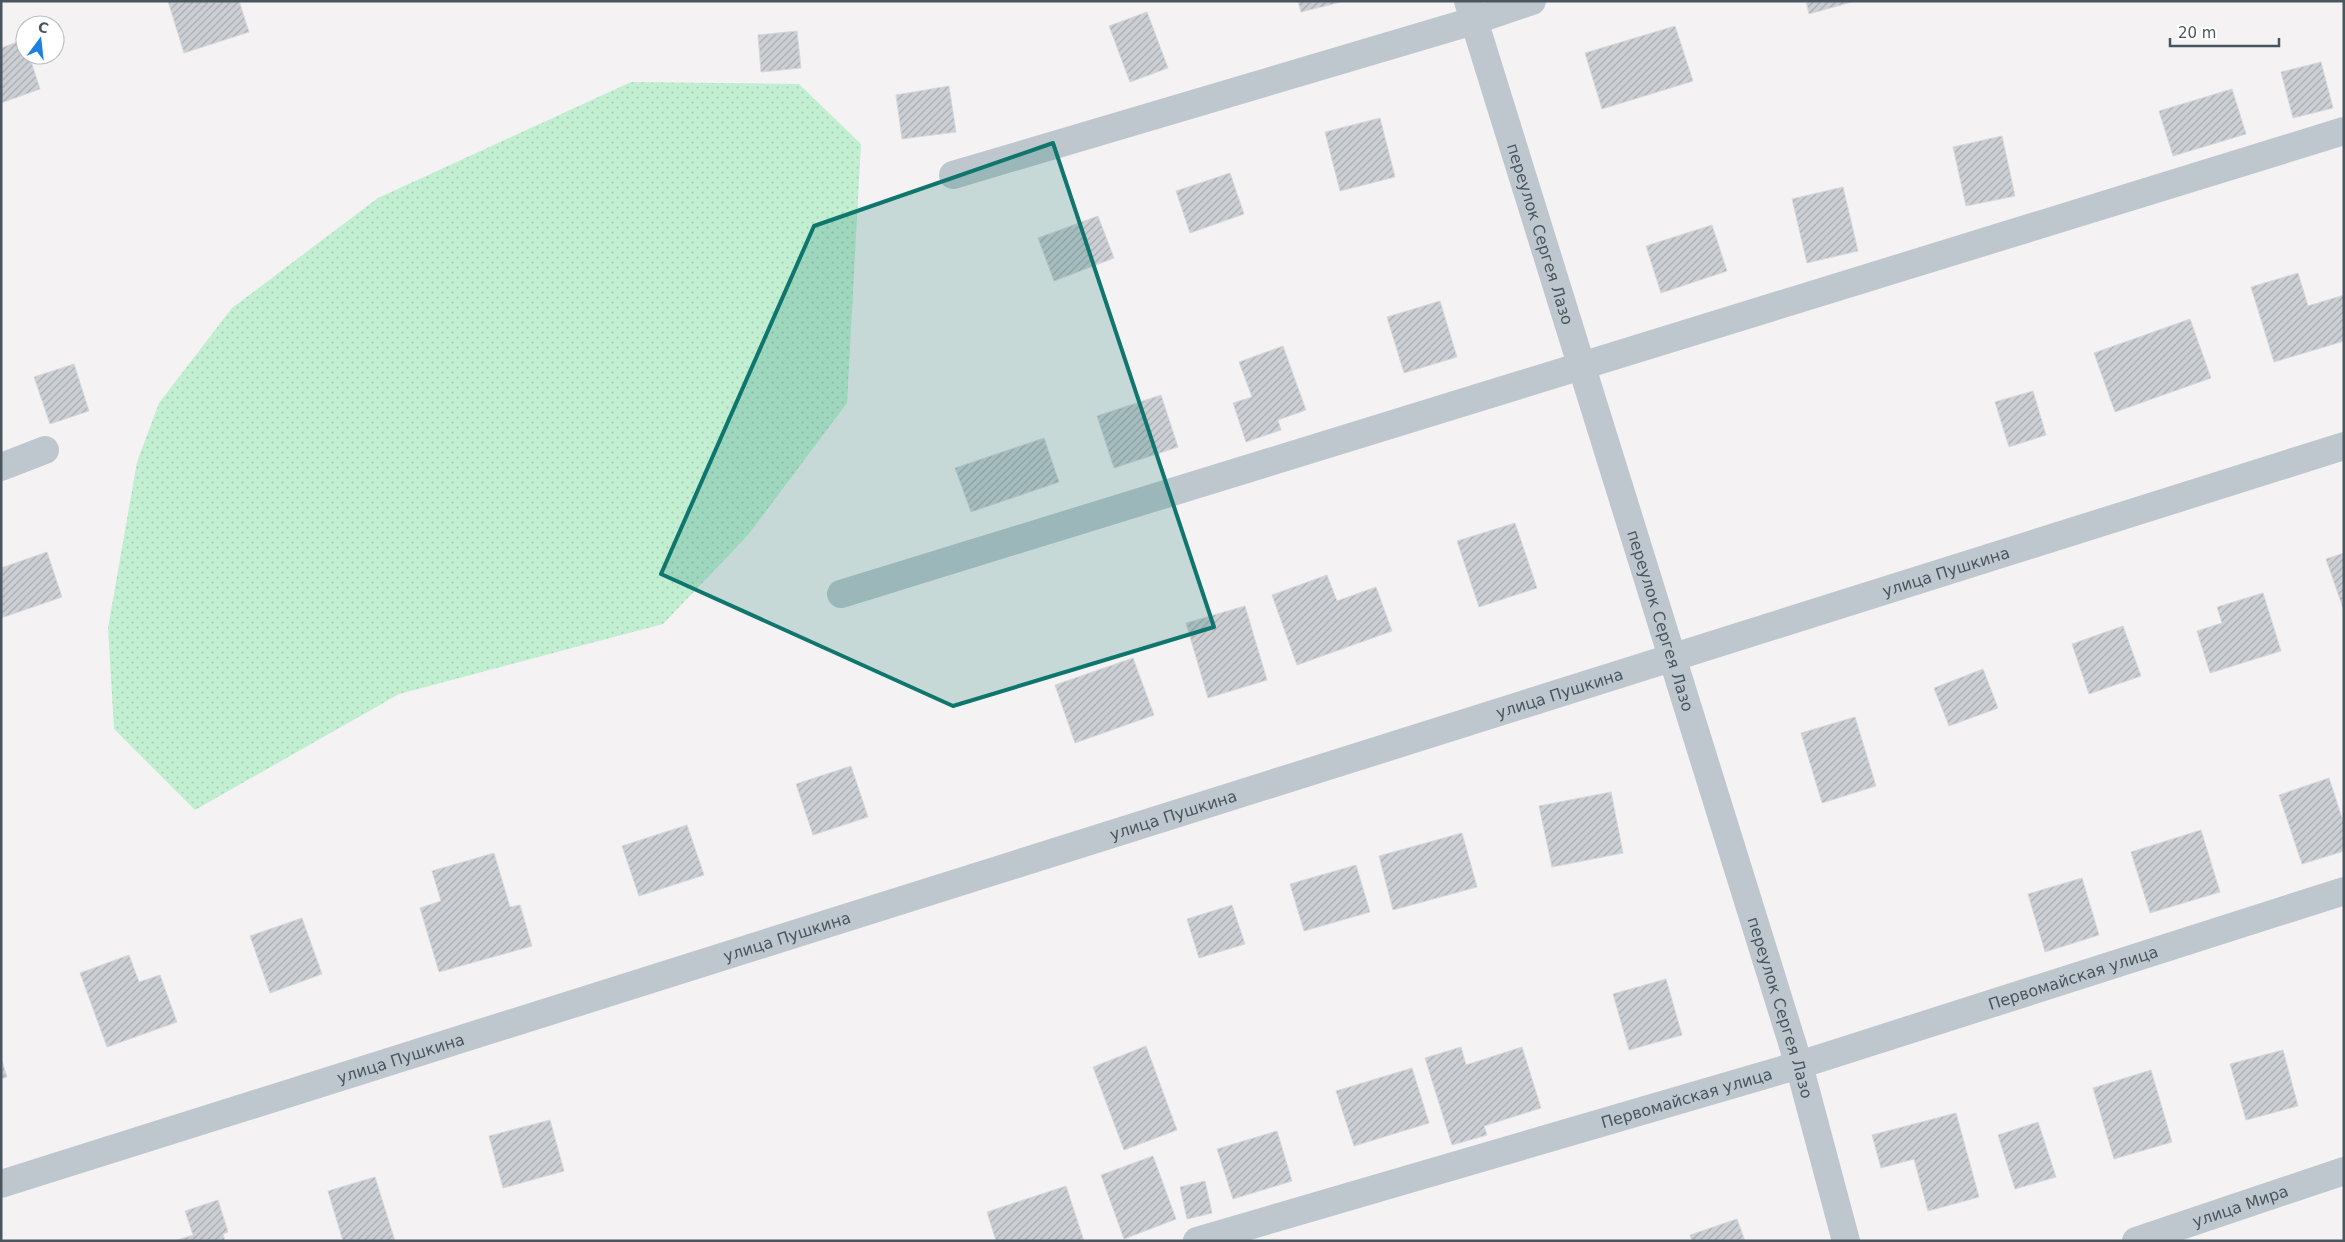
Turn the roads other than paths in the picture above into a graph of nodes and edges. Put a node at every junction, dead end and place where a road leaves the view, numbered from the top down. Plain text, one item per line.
1 (1532, 1) edge
2 (1471, 11) edge
3 (2344, 131) edge
4 (953, 175) dead end
5 (1580, 366) junction
6 (2344, 446) edge
7 (45, 450) dead end
8 (1, 467) edge
9 (842, 594) dead end
10 (1674, 658) junction
11 (2344, 891) edge
12 (1799, 1065) junction
13 (2344, 1171) edge
14 (1, 1184) edge
15 (1197, 1241) edge
16 (1846, 1241) edge
17 (2136, 1241) edge

1 - 2 street
2 - 4 street
2 - 5 street, переулок Сергея Лазо
3 - 5 street
5 - 9 street
5 - 10 street, переулок Сергея Лазо
6 - 10 street, улица Пушкина
7 - 8 street
10 - 12 street, переулок Сергея Лазо
10 - 14 street, улица Пушкина
11 - 12 street, Первомайская улица
12 - 15 street, Первомайская улица
12 - 16 street, переулок Сергея Лазо
13 - 17 street, улица Мира

